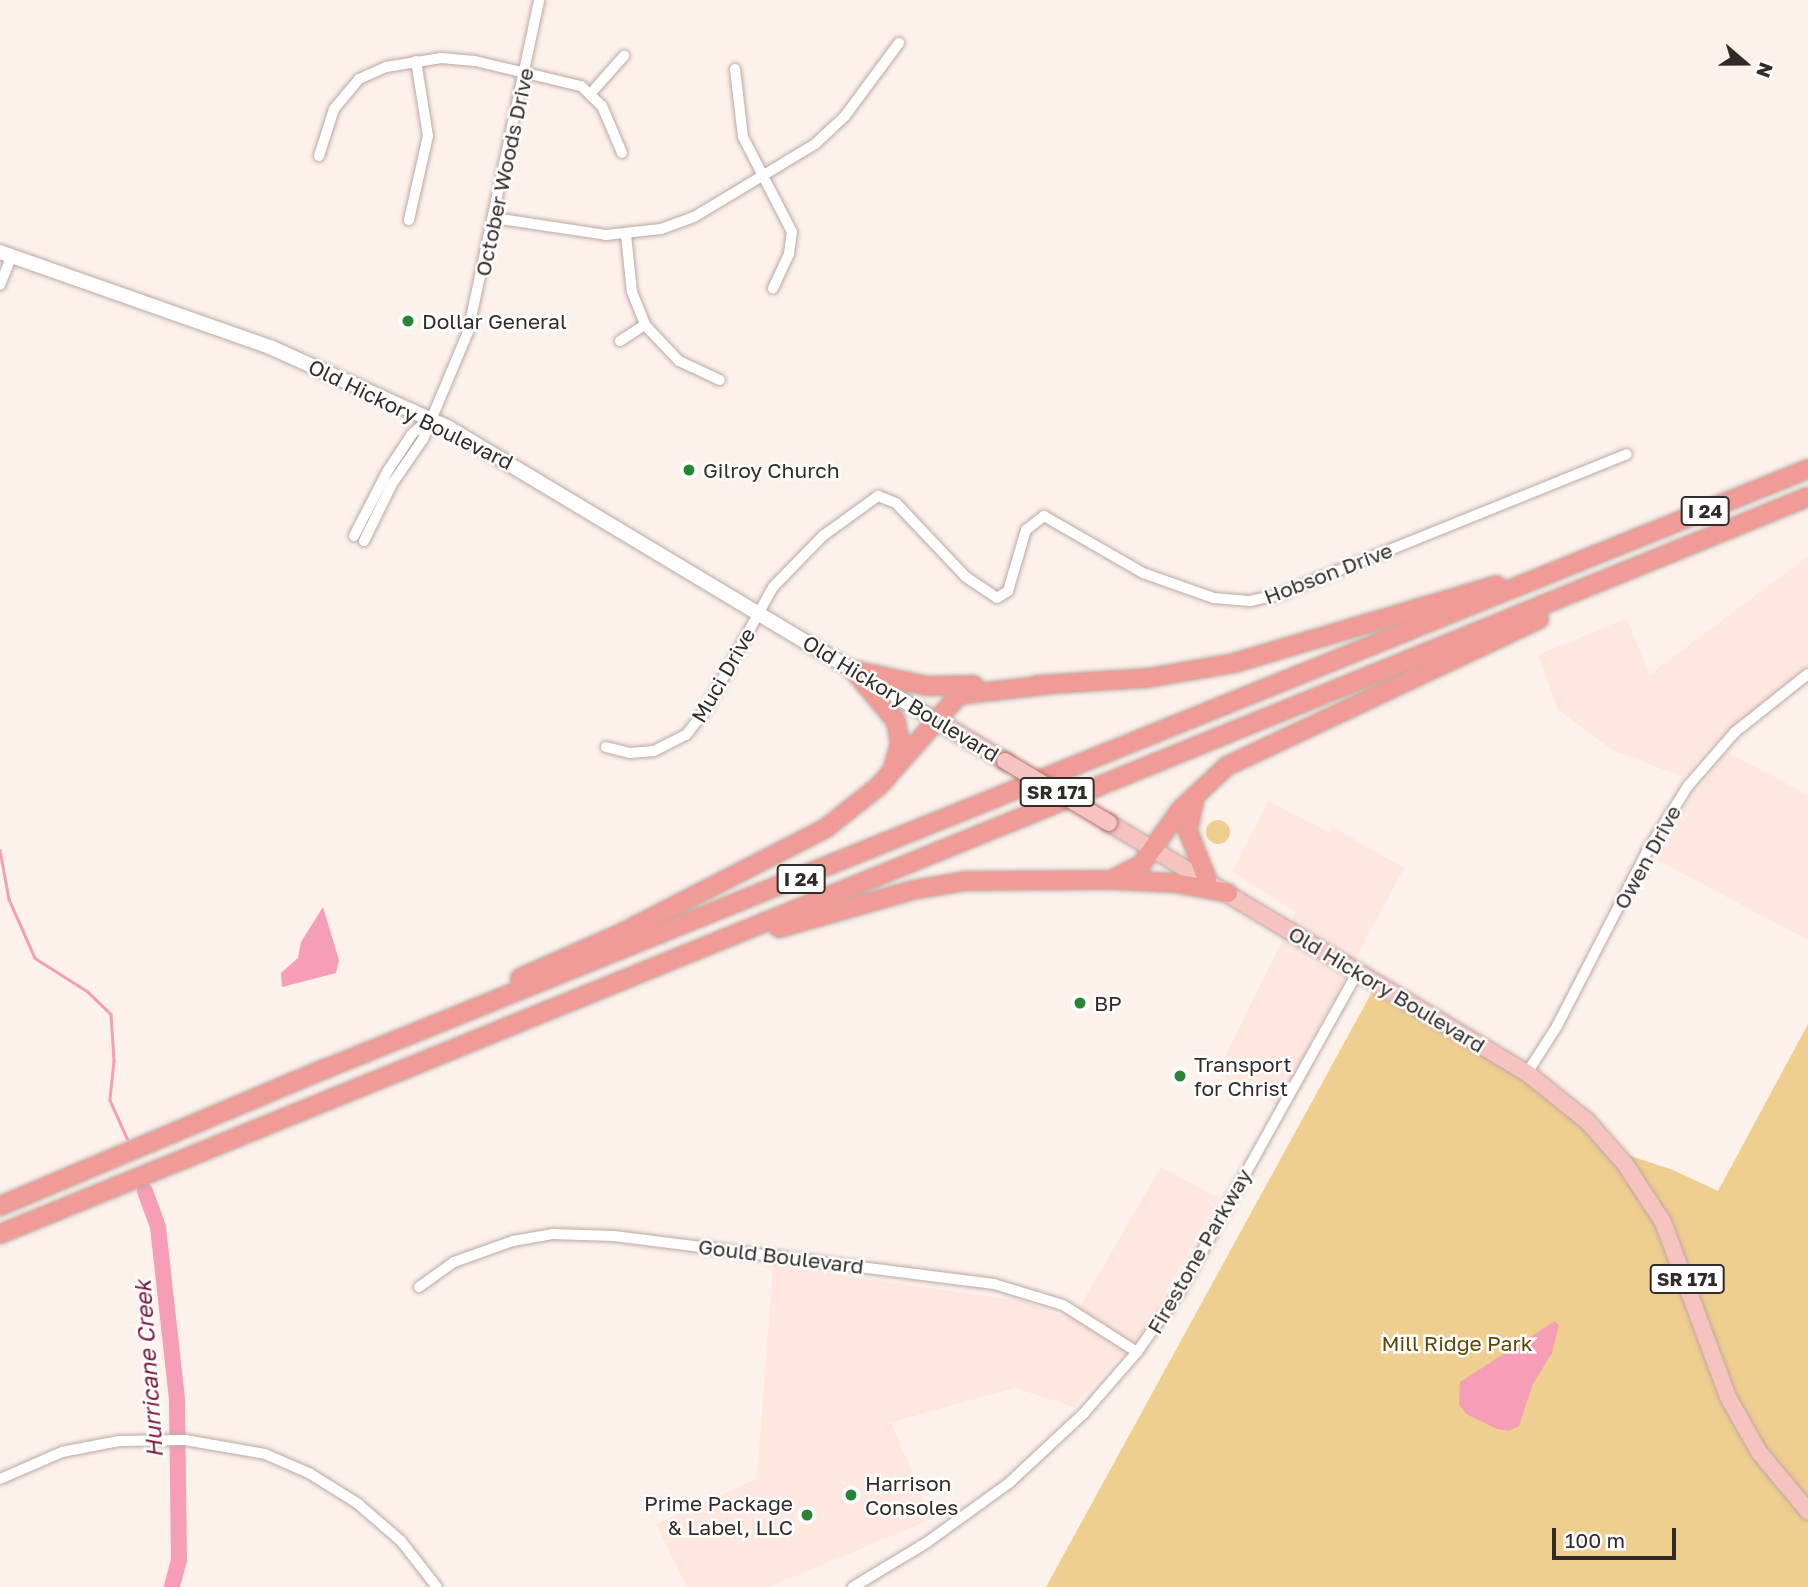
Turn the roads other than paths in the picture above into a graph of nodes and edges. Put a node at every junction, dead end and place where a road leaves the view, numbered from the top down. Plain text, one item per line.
1 (539, 0) edge
2 (899, 43) dead end
3 (624, 56) dead end
4 (416, 61) junction
5 (736, 69) dead end
6 (525, 72) junction
7 (592, 93) junction
8 (622, 153) dead end
9 (318, 156) dead end
10 (764, 178) junction
11 (494, 218) junction
12 (409, 220) dead end
13 (626, 235) junction
14 (6, 254) edge
15 (0, 285) edge
16 (774, 288) dead end
17 (645, 325) junction
18 (620, 341) dead end
19 (720, 380) dead end
20 (429, 419) junction
21 (1628, 454) dead end
22 (1808, 469) edge
23 (1808, 497) edge
24 (1747, 522) junction
25 (359, 538) dead end
26 (1602, 553) junction
27 (758, 613) junction
28 (853, 670) junction
29 (1808, 674) edge
30 (1046, 685) junction
31 (939, 722) junction
32 (606, 747) dead end
33 (887, 779) junction
34 (1202, 786) junction
35 (1152, 847) junction
36 (1208, 879) junction
37 (1111, 880) junction
38 (1228, 893) junction
39 (649, 969) junction
40 (1358, 971) junction
41 (325, 1069) junction
42 (1527, 1073) junction
43 (0, 1206) edge
44 (0, 1234) edge
45 (419, 1287) dead end
46 (1137, 1352) junction
47 (0, 1479) edge
48 (1808, 1511) edge
49 (437, 1587) edge
50 (853, 1587) edge

1 - 6 street, October Woods Drive
2 - 10 street
3 - 7 street
4 - 6 street
4 - 9 street
4 - 12 street
5 - 10 street
6 - 7 street
6 - 11 street, October Woods Drive
7 - 8 street
10 - 13 street
10 - 16 street
11 - 13 street
11 - 20 street, October Woods Drive
13 - 17 street
14 - 15 street
14 - 20 main road, Old Hickory Boulevard
17 - 18 street
17 - 19 street
20 - 25 street, October Woods Drive
20 - 27 main road, Old Hickory Boulevard
21 - 27 street, Hobson Drive
22 - 26 highway, I 24
23 - 24 highway, I 24
24 - 34 highway
24 - 39 highway, I 24
26 - 30 highway
26 - 41 highway, I 24
27 - 28 main road, Old Hickory Boulevard
27 - 32 street, Muci Drive
28 - 30 highway
28 - 31 main road, Old Hickory Boulevard
28 - 33 highway
29 - 42 street, Owen Drive
30 - 31 highway
31 - 33 highway
31 - 35 main road, Old Hickory Boulevard / SR 171, bridge
33 - 41 highway
34 - 35 highway
34 - 36 highway
35 - 36 main road, Old Hickory Boulevard / SR 171
35 - 37 highway
36 - 38 main road, Old Hickory Boulevard / SR 171
37 - 38 highway
37 - 39 highway
38 - 40 main road, Old Hickory Boulevard / SR 171
39 - 44 highway, I 24
40 - 42 main road, Old Hickory Boulevard / SR 171
40 - 46 street, Firestone Parkway
41 - 43 highway, I 24
42 - 48 main road, Old Hickory Boulevard / SR 171
45 - 46 street, Gould Boulevard
46 - 50 street, Firestone Parkway
47 - 49 street

